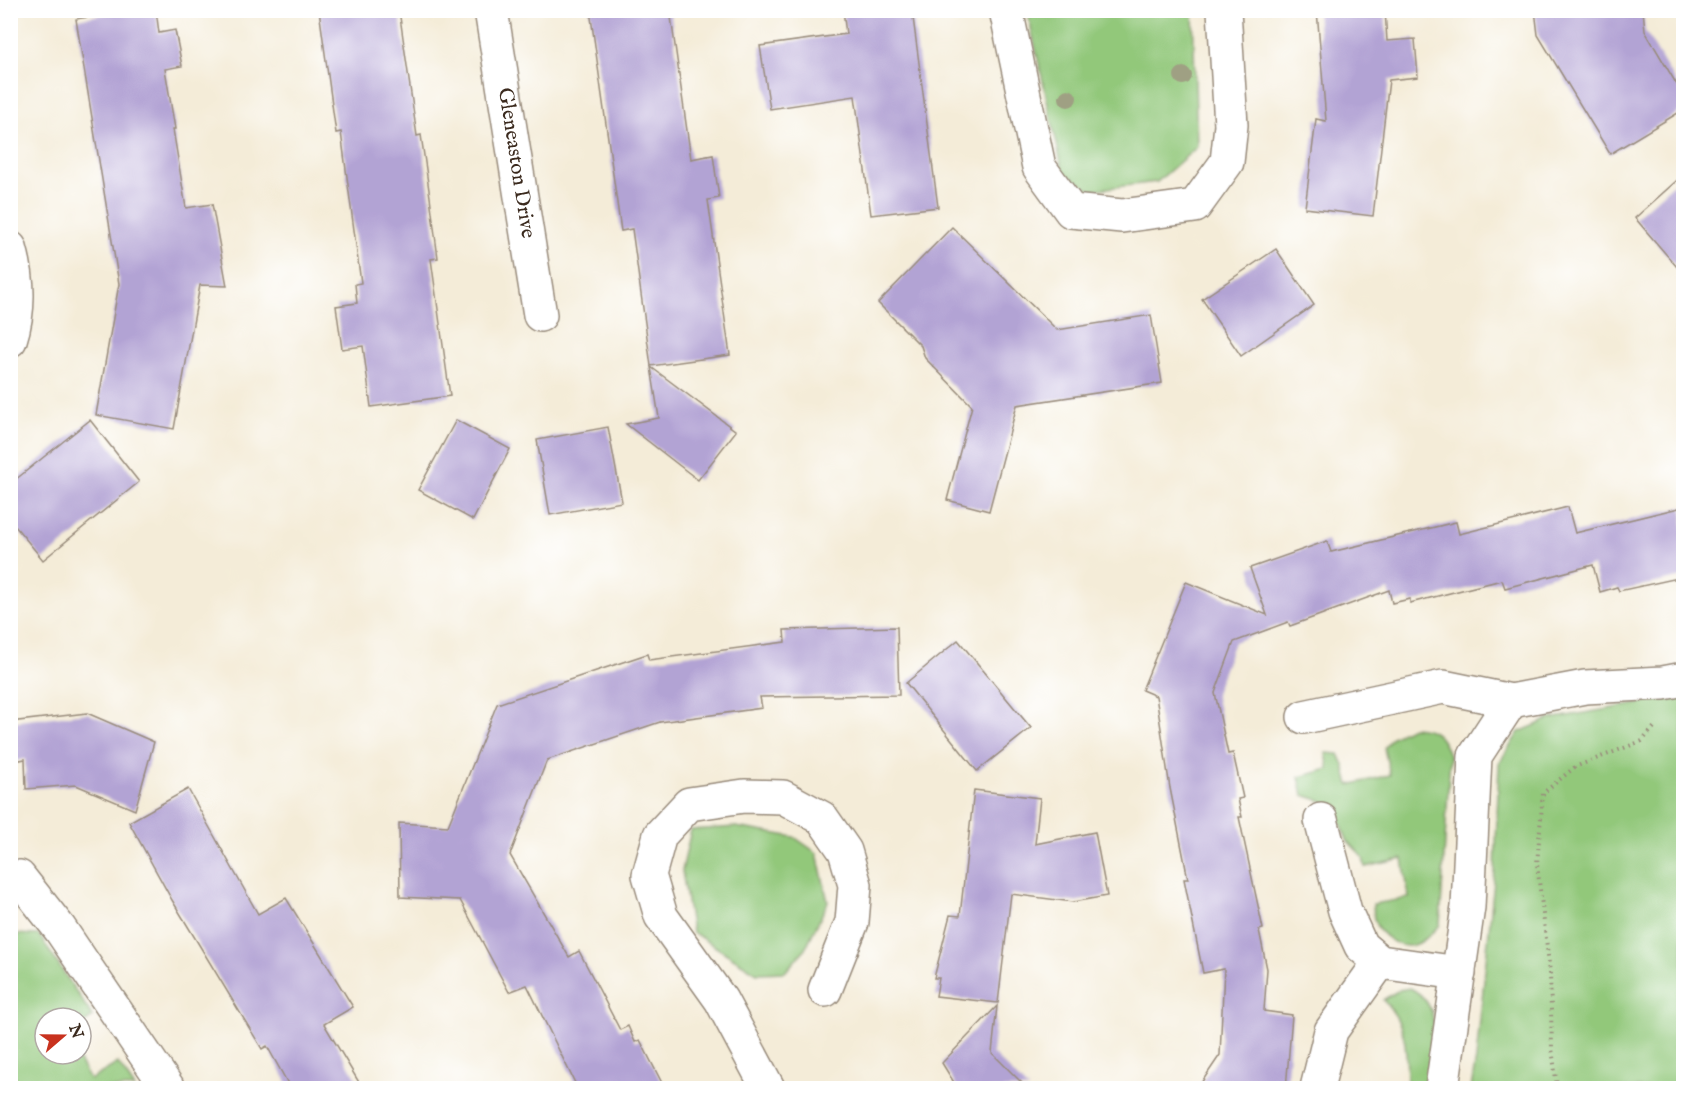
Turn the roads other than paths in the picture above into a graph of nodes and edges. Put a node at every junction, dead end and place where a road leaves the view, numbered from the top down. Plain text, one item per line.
1 (491, 10) edge
2 (1006, 10) edge
3 (1224, 10) edge
4 (10, 248) edge
5 (540, 315) dead end
6 (10, 340) edge
7 (1673, 681) edge
8 (1511, 701) junction
9 (1304, 717) dead end
10 (1321, 820) dead end
11 (19, 877) dead end
12 (1380, 962) junction
13 (1459, 974) junction
14 (825, 990) dead end
15 (168, 1089) edge
16 (768, 1089) edge
17 (1317, 1089) edge
18 (1442, 1089) edge

1 - 5 street, Gleneaston Drive
2 - 3 street
4 - 6 street
7 - 8 street
8 - 9 street
8 - 13 street
10 - 12 street
11 - 15 street
12 - 13 street
12 - 17 street
13 - 18 street
14 - 16 street

